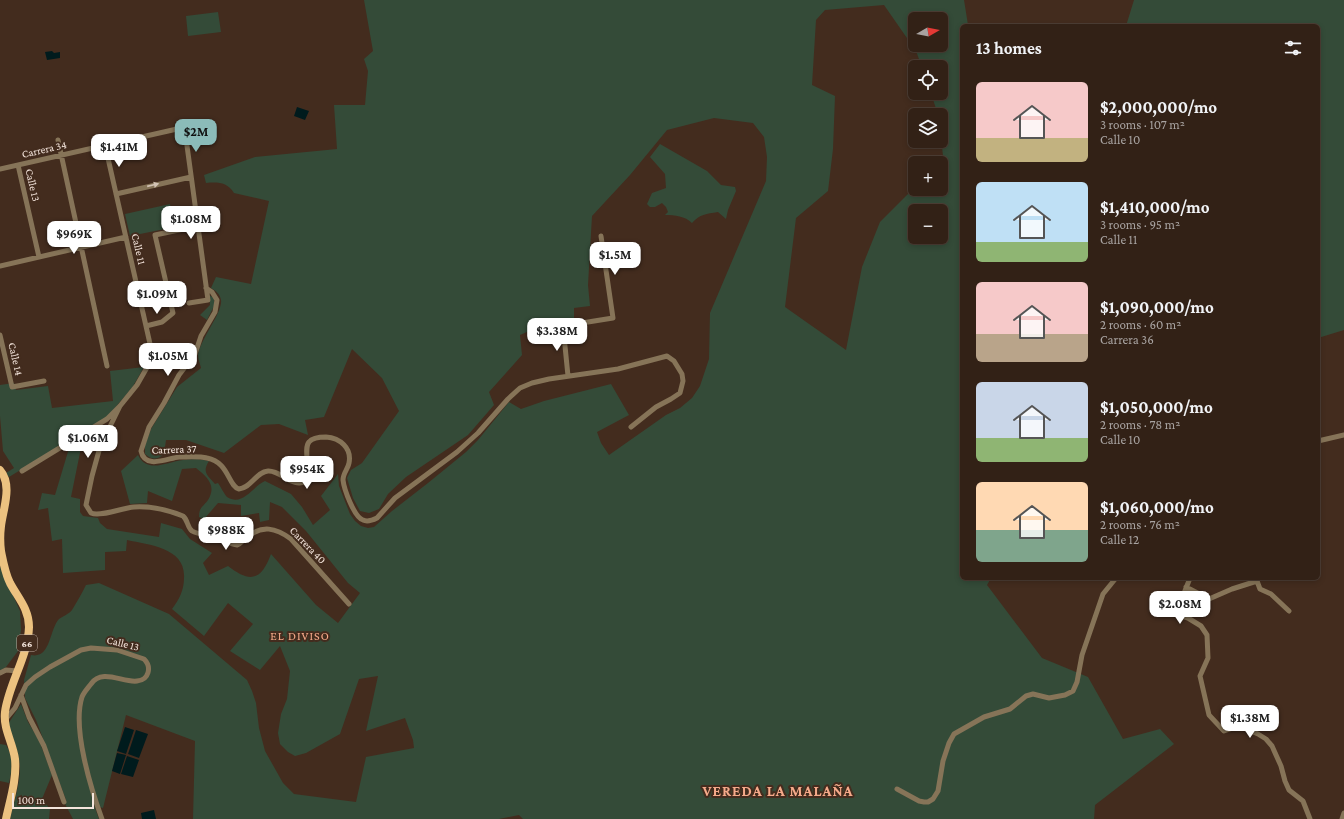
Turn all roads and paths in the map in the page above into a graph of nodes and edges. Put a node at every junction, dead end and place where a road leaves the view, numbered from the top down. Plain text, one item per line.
1 (58, 140) dead end
2 (105, 145) junction
3 (61, 155) junction
4 (18, 165) junction
5 (0, 169) edge
6 (191, 177) junction
7 (116, 194) junction
8 (198, 226) junction
9 (601, 236) dead end
10 (126, 237) junction
11 (81, 247) junction
12 (39, 257) junction
13 (0, 266) edge
14 (206, 288) junction
15 (189, 303) dead end
16 (146, 326) junction
17 (0, 335) edge
18 (108, 366) dead end
19 (568, 376) junction
20 (44, 381) dead end
21 (120, 406) junction
22 (631, 426) dead end
23 (1344, 435) edge
24 (1320, 441) edge
25 (0, 470) edge
26 (22, 471) dead end
27 (1114, 580) edge
28 (1189, 580) edge
29 (1256, 580) edge
30 (1259, 580) edge
31 (1186, 587) junction
32 (349, 604) dead end
33 (1289, 611) dead end
34 (17, 671) junction
35 (0, 673) edge
36 (21, 695) junction
37 (4, 721) junction
38 (897, 789) dead end
39 (64, 802) dead end
40 (1344, 813) edge
41 (6, 819) edge
42 (102, 819) edge
43 (1310, 819) edge
44 (1342, 819) edge

1 - 3 street
2 - 3 street, Carrera 34
2 - 6 street, Carrera 34
2 - 7 street, Calle 11
3 - 4 street, Carrera 34
3 - 11 street
4 - 5 street, Carrera 34
4 - 12 street, Calle 13
7 -> 6 street
6 - 8 street
7 - 10 street, Calle 11
8 - 14 street
8 - 16 street
9 - 19 street
10 - 11 street
10 - 16 street, Calle 11
11 - 12 street
11 - 18 street
12 - 13 street
14 - 15 street
14 - 19 street, Carrera 37
16 - 21 street, Calle 11
17 - 20 street, Calle 14
19 - 22 street
21 - 26 street
21 - 32 street, Carrera 40
23 - 24 street
25 - 34 highway, 66
27 - 38 street
28 - 31 street
29 - 31 street
30 - 33 street
31 - 43 street
34 - 35 street
34 - 37 highway, 66
36 - 37 street, Calle 13
36 - 39 street
36 - 42 street, Calle 13
37 - 41 highway, 66
40 - 44 street

